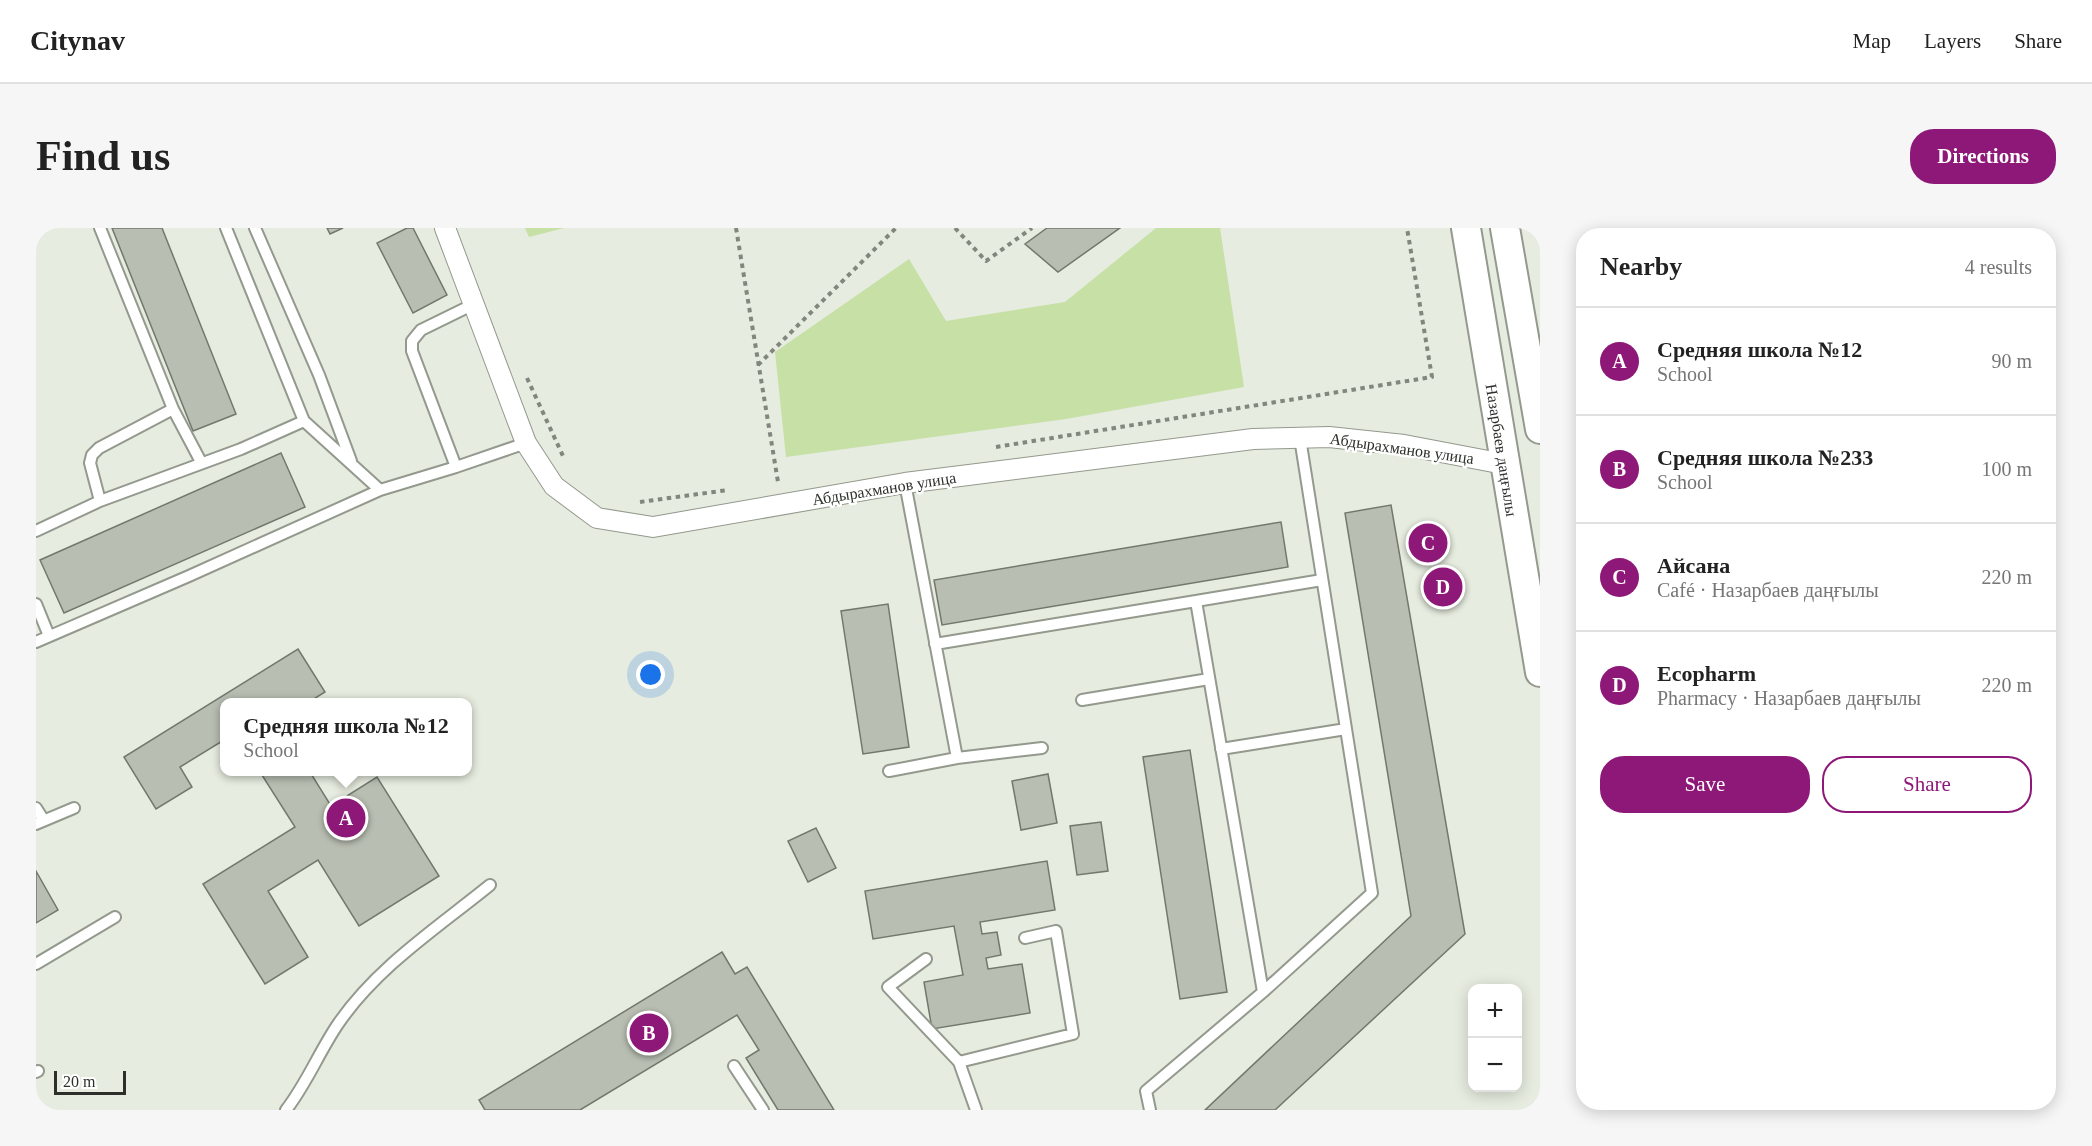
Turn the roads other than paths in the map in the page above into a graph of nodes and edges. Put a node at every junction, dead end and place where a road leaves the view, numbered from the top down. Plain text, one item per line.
1 (100, 228) edge
2 (226, 228) edge
3 (255, 228) edge
4 (445, 228) edge
5 (1466, 228) edge
6 (1505, 228) edge
7 (474, 304) junction
8 (173, 409) junction
9 (304, 421) junction
10 (1540, 429) edge
11 (1300, 438) junction
12 (526, 443) junction
13 (201, 462) junction
14 (1504, 464) junction
15 (352, 465) junction
16 (456, 467) junction
17 (905, 483) junction
18 (380, 490) junction
19 (100, 501) junction
20 (36, 531) edge
21 (1322, 580) junction
22 (1196, 601) junction
23 (36, 604) edge
24 (49, 636) junction
25 (36, 642) edge
26 (935, 644) junction
27 (1539, 659) edge
28 (1209, 679) junction
29 (1082, 699) dead end
30 (1346, 729) junction
31 (1042, 748) dead end
32 (1221, 749) junction
33 (957, 758) junction
34 (889, 771) dead end
35 (74, 807) dead end
36 (36, 808) edge
37 (39, 821) edge
38 (490, 885) dead end
39 (115, 917) dead end
40 (1025, 939) dead end
41 (926, 959) dead end
42 (36, 964) edge
43 (1263, 992) junction
44 (959, 1062) junction
45 (734, 1066) dead end
46 (286, 1110) edge
47 (763, 1110) edge
48 (976, 1110) edge
49 (1150, 1110) edge

1 - 8 lane
2 - 9 lane
3 - 15 lane
4 - 7 street, Абдырахманов улица
5 - 14 main road, Назарбаев даңғылы
6 - 10 main road
7 - 12 street, Абдырахманов улица
7 - 16 lane
8 - 13 lane
8 - 19 lane
9 - 13 lane
9 - 15 lane
11 - 14 street, Абдырахманов улица
11 - 17 street, Абдырахманов улица
11 - 21 lane
12 - 16 lane
12 - 17 street, Абдырахманов улица
13 - 19 lane
14 - 27 main road, Назарбаев даңғылы
15 - 18 lane
16 - 18 lane
17 - 26 lane
18 - 24 lane
19 - 20 lane
21 - 22 lane
21 - 30 lane
22 - 26 lane
22 - 28 lane
23 - 24 lane
24 - 25 lane
26 - 33 lane
28 - 29 lane
28 - 32 lane
30 - 32 lane
30 - 43 lane
31 - 33 lane
32 - 43 lane
33 - 34 lane
35 - 37 lane
36 - 37 lane
38 - 46 lane
39 - 42 lane
40 - 44 lane
41 - 44 lane
43 - 49 lane
44 - 48 lane
45 - 47 lane

